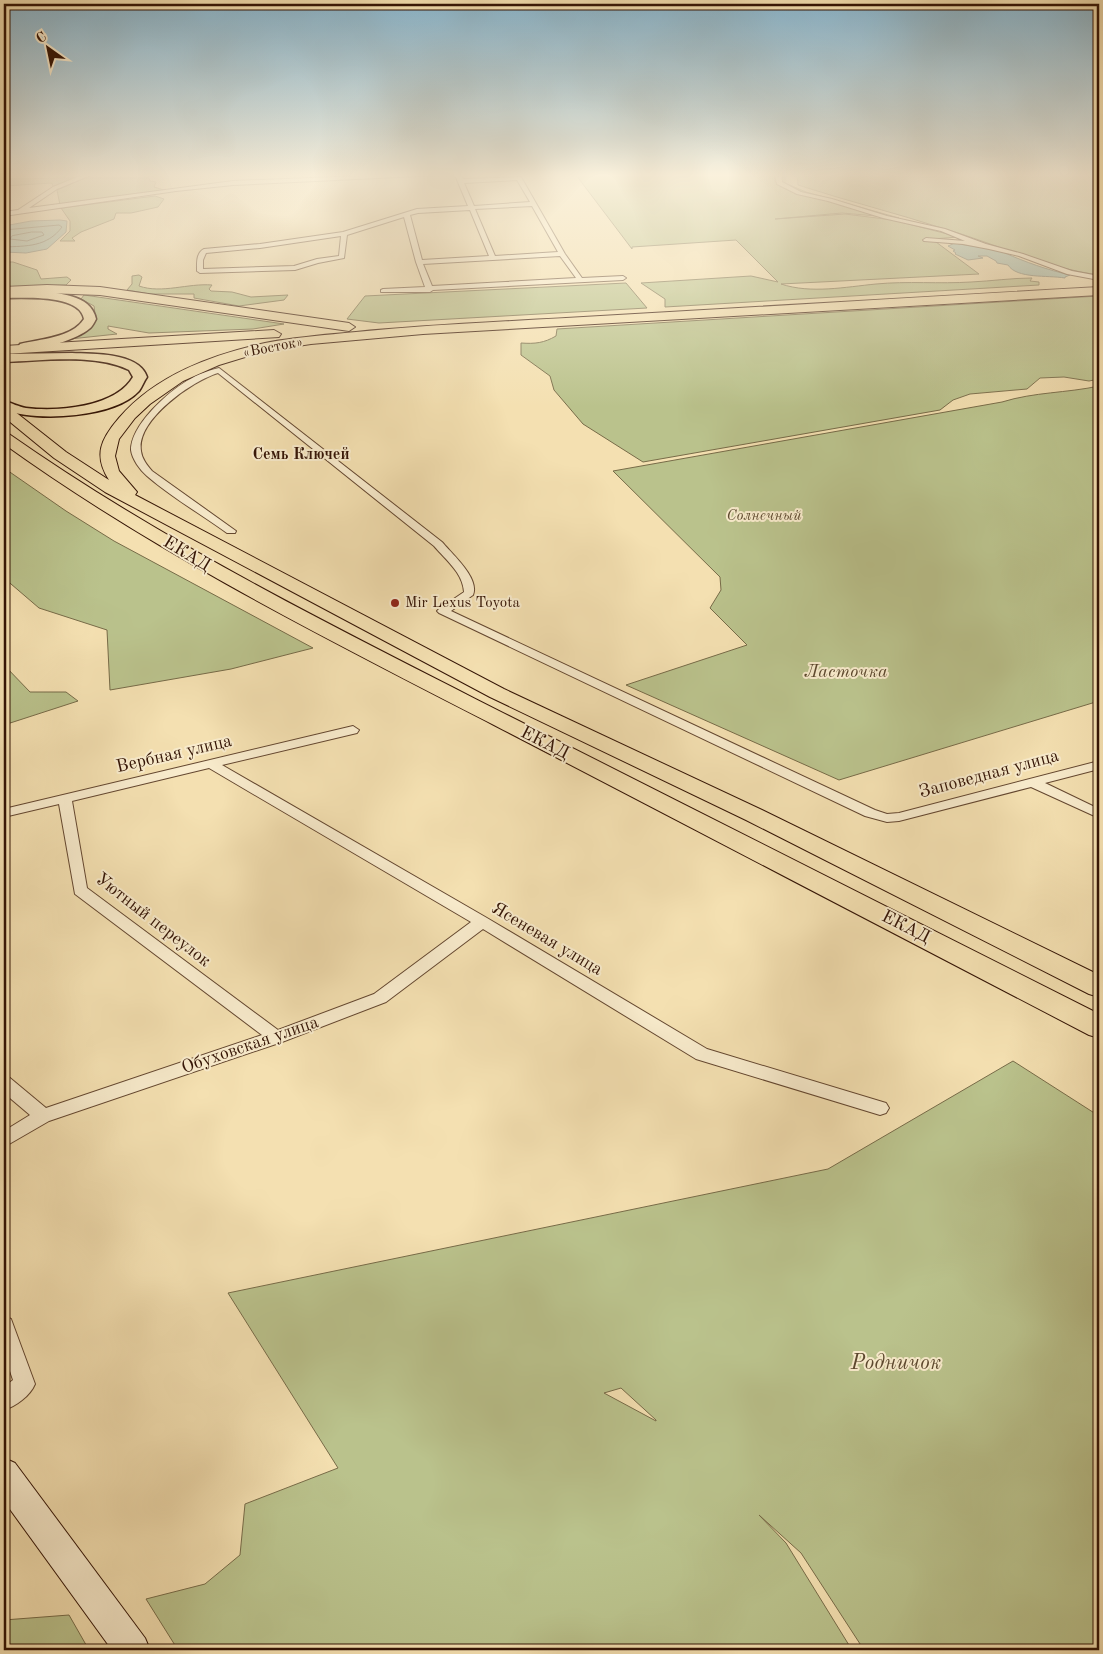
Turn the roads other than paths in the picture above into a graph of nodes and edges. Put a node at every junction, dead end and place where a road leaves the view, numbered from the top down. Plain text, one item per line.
1 (203, 252) edge
2 (342, 252) edge
3 (416, 252) edge
4 (491, 252) edge
5 (1009, 252) edge
6 (562, 254) joint
7 (493, 258) junction
8 (419, 262) junction
9 (623, 278) dead end
10 (1099, 278) edge
11 (581, 281) junction
12 (1099, 286) edge
13 (430, 290) junction
14 (1099, 290) edge
15 (4, 291) edge
16 (383, 291) dead end
17 (4, 295) edge
18 (567, 320) junction
19 (396, 327) junction
20 (368, 335) junction
21 (4, 350) edge
22 (4, 357) edge
23 (4, 405) edge
24 (4, 410) edge
25 (4, 436) edge
26 (4, 457) edge
27 (164, 518) junction
28 (231, 531) dead end
29 (229, 578) junction
30 (353, 730) dead end
31 (211, 764) junction
32 (1099, 765) edge
33 (1031, 782) junction
34 (65, 799) junction
35 (4, 813) edge
36 (1099, 814) edge
37 (482, 922) junction
38 (1099, 987) edge
39 (1099, 1027) edge
40 (276, 1037) junction
41 (4, 1083) edge
42 (880, 1108) dead end
43 (42, 1116) junction
44 (4, 1140) edge
45 (4, 1326) edge
46 (4, 1400) edge
47 (4, 1474) edge
48 (133, 1650) edge

1 - 2 street
3 - 8 street
4 - 7 street
5 - 10 street
6 - 7 street
6 - 11 street
7 - 8 street
8 - 13 street
9 - 11 street
11 - 13 street
12 - 18 highway
13 - 16 street
14 - 18 highway
15 - 19 highway
17 - 21 main road
18 - 19 highway, «Восток»
18 - 20 highway, «Восток»
19 - 21 highway, «Восток»
20 - 22 highway
20 - 27 highway, «Восток»
22 - 23 main road
24 - 27 highway, ЕКАД
25 - 29 highway, ЕКАД
26 - 29 highway
27 - 38 highway, ЕКАД
28 - 33 street, Заповедная улица
29 - 39 highway, ЕКАД
30 - 31 street, Вербная улица
31 - 34 street, Вербная улица
31 - 37 street, Ясеневая улица
32 - 33 street, Заповедная улица
33 - 36 street
34 - 35 street, Вербная улица
34 - 40 street, Уютный переулок
37 - 40 street, Обуховская улица
37 - 42 street, Ясеневая улица
40 - 43 street, Обуховская улица
41 - 43 street
43 - 44 street, Обуховская улица
45 - 46 street
47 - 48 main road

